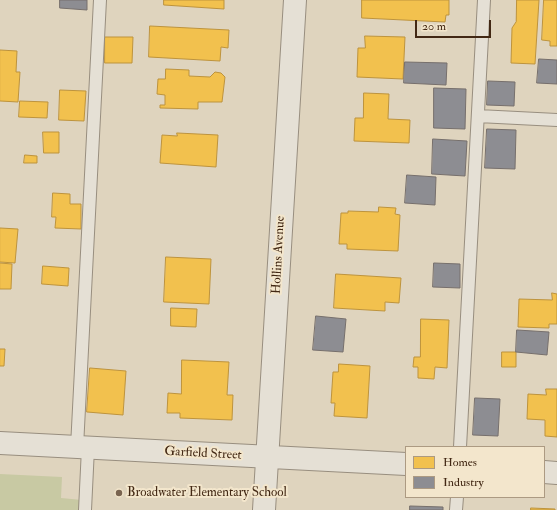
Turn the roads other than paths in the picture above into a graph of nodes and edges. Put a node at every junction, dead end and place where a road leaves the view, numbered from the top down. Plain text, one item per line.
1 (100, 0) edge
2 (295, 0) edge
3 (484, 0) edge
4 (478, 116) junction
5 (557, 120) edge
6 (0, 443) edge
7 (460, 446) edge
8 (82, 448) junction
9 (266, 457) junction
10 (405, 464) edge
11 (545, 472) edge
12 (557, 473) edge
13 (457, 498) edge
14 (85, 510) edge
15 (264, 510) edge
16 (456, 510) edge

1 - 8 lane
2 - 9 street, Hollins Avenue
3 - 4 lane
4 - 5 lane
4 - 7 lane
6 - 8 street, Garfield Street
8 - 9 street, Garfield Street
8 - 14 lane
9 - 10 street, Garfield Street
9 - 15 street, Hollins Avenue
11 - 12 street
13 - 16 lane

